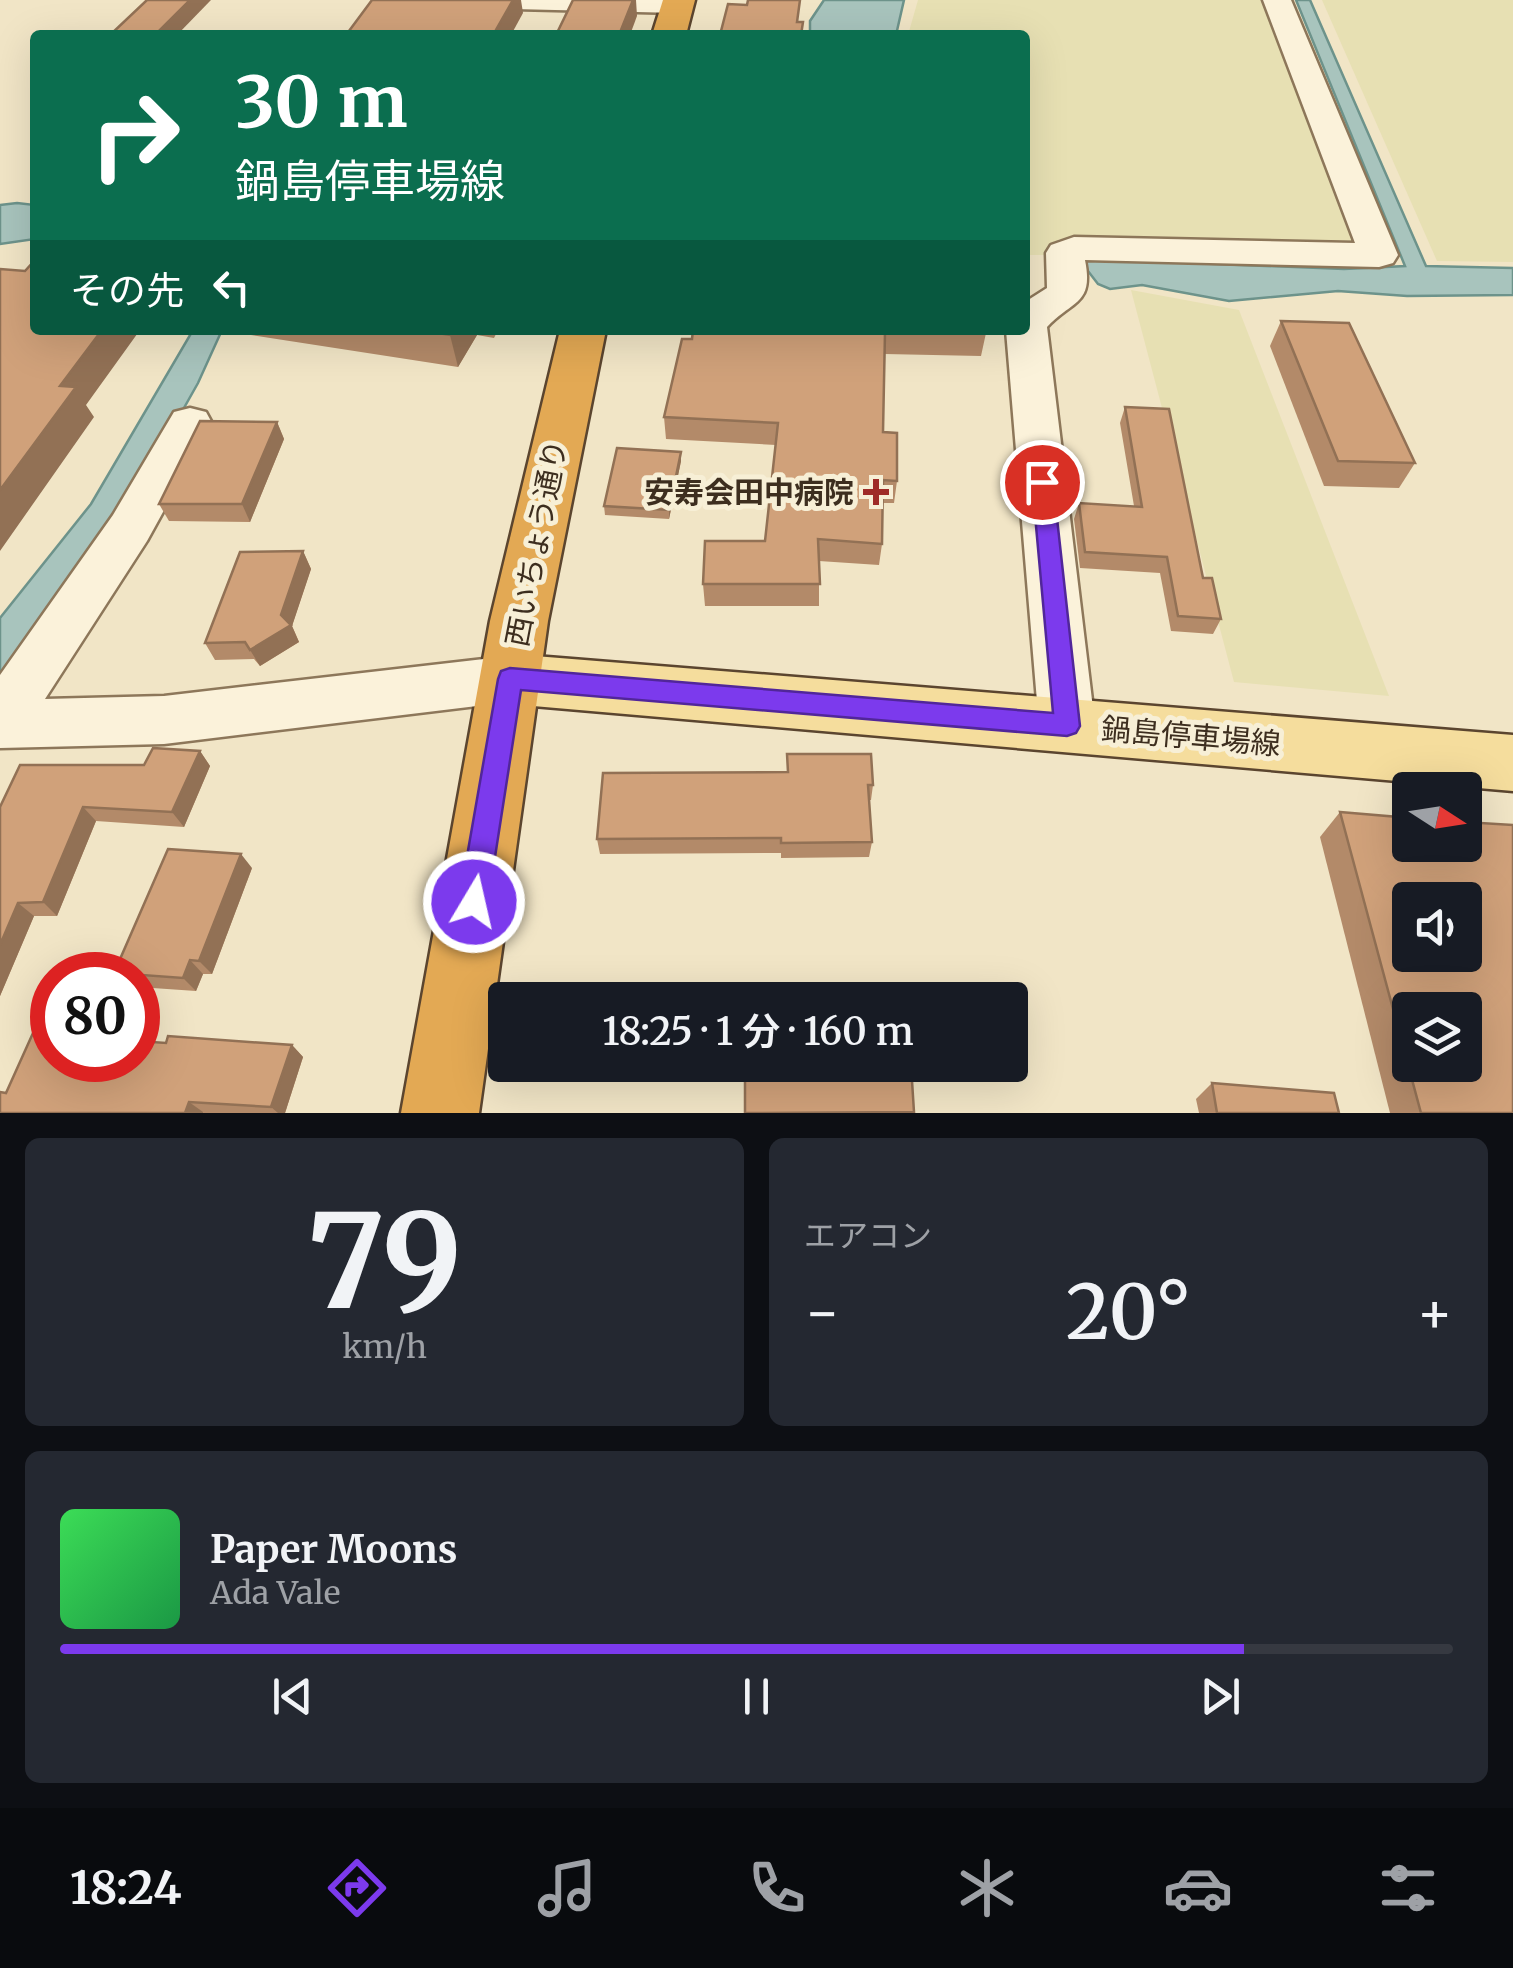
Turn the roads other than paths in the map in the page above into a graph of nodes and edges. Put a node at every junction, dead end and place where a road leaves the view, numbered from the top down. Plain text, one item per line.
1 (514, 0) edge
2 (1278, 0) edge
3 (675, 13) edge
4 (1030, 319) edge
5 (582, 335) edge
6 (1027, 335) edge
7 (190, 423) dead end
8 (510, 679) junction
9 (0, 722) edge
10 (1067, 726) junction
11 (1513, 763) edge
12 (440, 1113) edge

1 - 3 street
2 - 4 street
5 - 8 highway, 西いちょう通り
6 - 10 street
7 - 9 street
8 - 9 street
8 - 10 main road, 鍋島停車場線
8 - 12 highway, 西いちょう通り
10 - 11 main road, 鍋島停車場線

